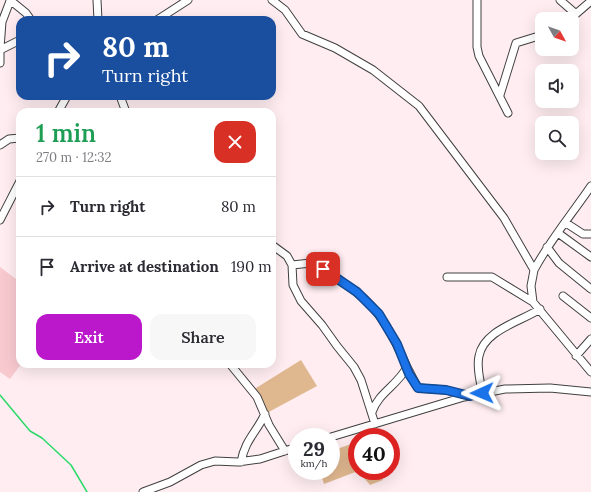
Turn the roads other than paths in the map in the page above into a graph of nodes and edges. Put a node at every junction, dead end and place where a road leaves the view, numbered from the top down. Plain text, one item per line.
1 (97, 0) edge
2 (188, 0) edge
3 (272, 0) edge
4 (477, 0) edge
5 (560, 0) edge
6 (10, 1) edge
7 (591, 1) edge
8 (569, 12) edge
9 (579, 12) edge
10 (28, 16) edge
11 (98, 16) edge
12 (163, 16) edge
13 (535, 37) edge
14 (16, 42) edge
15 (0, 50) edge
16 (0, 63) edge
17 (500, 95) junction
18 (508, 113) dead end
19 (16, 138) edge
20 (0, 144) edge
21 (591, 186) edge
22 (16, 189) edge
23 (0, 220) edge
24 (566, 223) junction
25 (558, 232) junction
26 (591, 234) edge
27 (546, 247) junction
28 (276, 248) edge
29 (591, 257) edge
30 (292, 265) junction
31 (534, 270) junction
32 (447, 277) dead end
33 (591, 289) edge
34 (563, 296) dead end
35 (533, 302) junction
36 (540, 310) junction
37 (591, 318) edge
38 (591, 339) edge
39 (576, 356) junction
40 (407, 367) junction
41 (233, 368) edge
42 (591, 372) edge
43 (591, 392) edge
44 (482, 393) junction
45 (470, 396) junction
46 (372, 412) junction
47 (265, 414) junction
48 (375, 424) junction
49 (340, 434) edge
50 (288, 450) edge
51 (285, 451) junction
52 (241, 462) junction
53 (143, 492) edge

1 - 11 street
2 - 12 street
3 - 31 street
4 - 17 street
5 - 8 street
6 - 10 street
6 - 15 street
7 - 9 street
13 - 17 street
14 - 15 street
15 - 16 street
17 - 18 street
19 - 20 street
21 - 24 street
22 - 23 street
24 - 25 street
24 - 26 street
25 - 27 street
25 - 29 street
27 - 31 street
27 - 33 street
28 - 30 street
30 - 40 street
30 - 46 street
31 - 35 street
32 - 35 street
34 - 37 street
35 - 36 street
36 - 39 street
36 - 44 street
38 - 39 street
39 - 42 street
40 - 45 street
40 - 46 street
41 - 47 street
43 - 44 street
44 - 45 street
45 - 48 street
46 - 48 street
47 - 51 street
47 - 52 street
48 - 49 street
50 - 51 street
51 - 52 street
52 - 53 street

